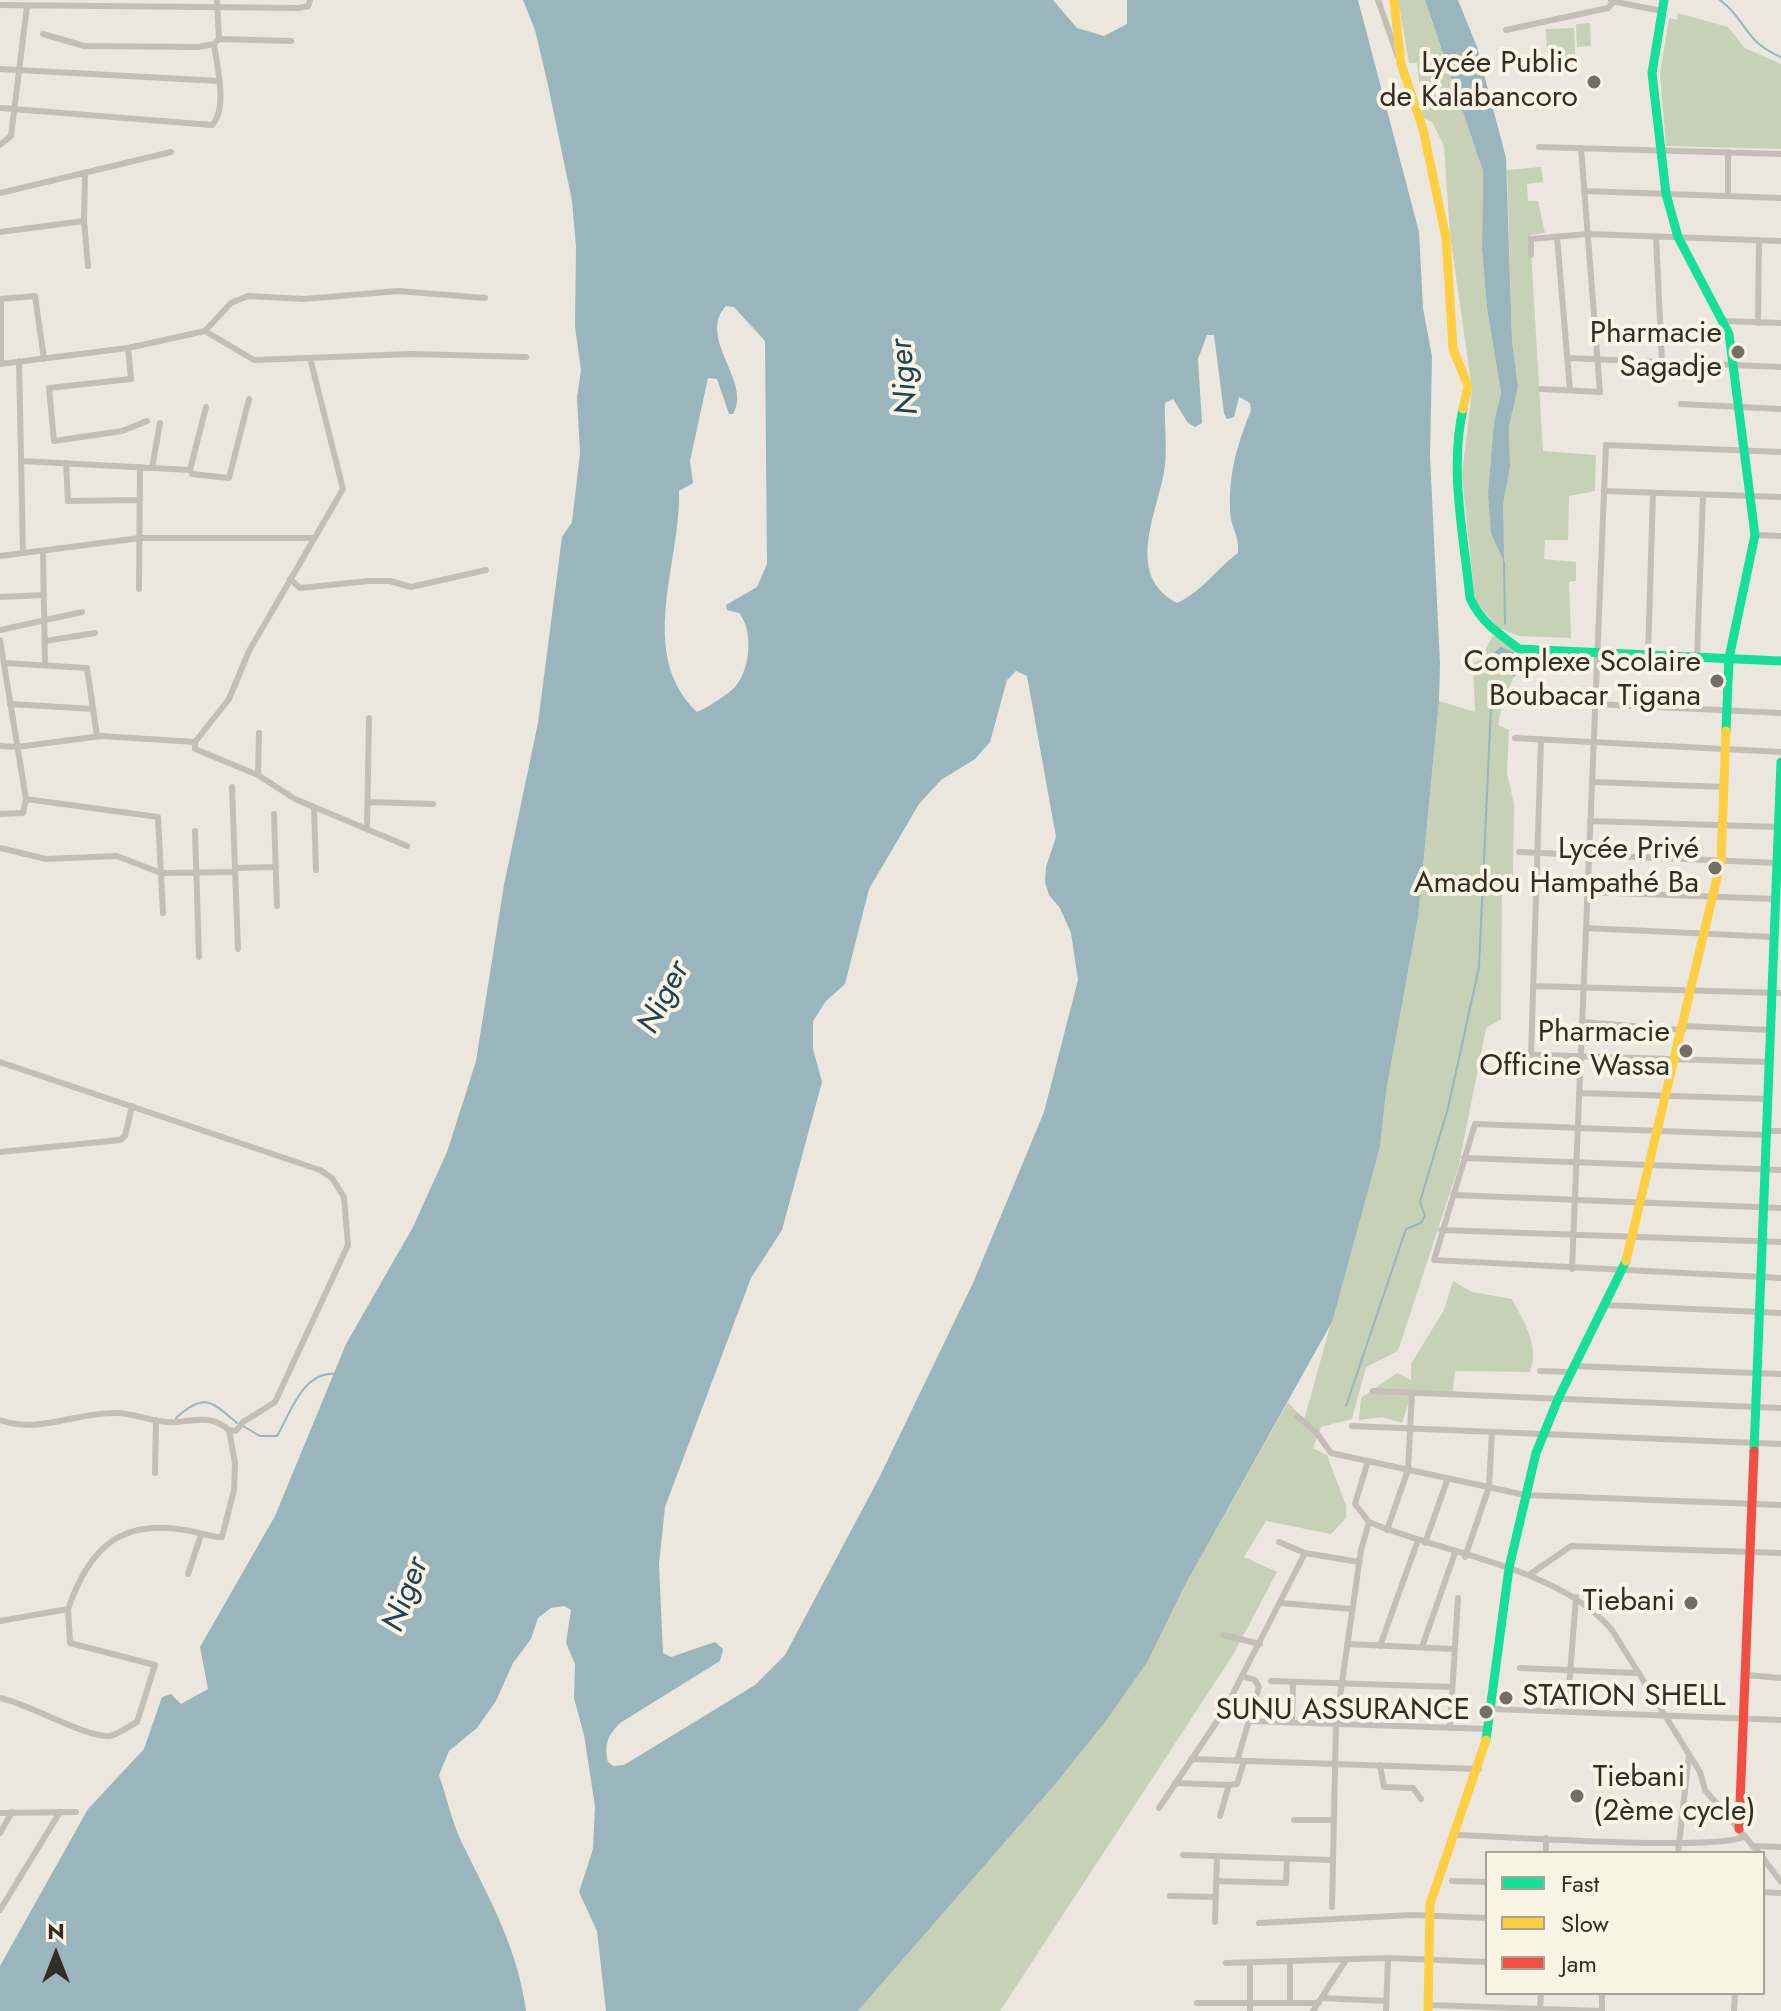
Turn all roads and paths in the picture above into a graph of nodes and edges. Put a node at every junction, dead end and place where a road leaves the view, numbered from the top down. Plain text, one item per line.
1 (310, 0) edge
2 (1378, 0) edge
3 (1394, 0) edge
4 (1612, 1) edge
5 (217, 3) edge
6 (0, 5) edge
7 (1663, 5) edge
8 (27, 6) junction
9 (1506, 30) dead end
10 (43, 34) dead end
11 (291, 41) dead end
12 (216, 42) junction
13 (1401, 64) junction
14 (0, 69) edge
15 (20, 69) junction
16 (219, 81) junction
17 (0, 108) edge
18 (15, 108) junction
19 (0, 145) edge
20 (1539, 147) dead end
21 (1581, 148) junction
22 (1660, 150) junction
23 (171, 152) dead end
24 (1728, 152) junction
25 (1781, 154) edge
26 (85, 173) junction
27 (1584, 191) junction
28 (0, 193) edge
29 (1666, 194) junction
30 (1728, 196) junction
31 (1781, 198) edge
32 (84, 221) junction
33 (0, 232) edge
34 (1588, 234) junction
35 (1557, 237) junction
36 (1656, 237) junction
37 (1678, 237) junction
38 (1759, 240) junction
39 (1781, 241) edge
40 (1531, 255) dead end
41 (88, 266) dead end
42 (485, 298) dead end
43 (0, 299) edge
44 (1725, 321) junction
45 (1758, 323) junction
46 (1781, 323) edge
47 (205, 331) junction
48 (128, 348) junction
49 (526, 357) dead end
50 (310, 358) junction
51 (1567, 358) junction
52 (44, 359) junction
53 (1597, 359) junction
54 (19, 361) junction
55 (1662, 362) junction
56 (1, 364) edge
57 (1732, 365) junction
58 (1781, 367) edge
59 (1541, 389) dead end
60 (1570, 390) junction
61 (249, 399) dead end
62 (1681, 404) dead end
63 (206, 407) dead end
64 (1737, 407) junction
65 (1781, 409) edge
66 (147, 421) dead end
67 (160, 423) dead end
68 (1743, 450) junction
69 (1781, 452) edge
70 (21, 461) junction
71 (66, 463) junction
72 (140, 467) junction
73 (152, 468) junction
74 (190, 470) junction
75 (1604, 491) junction
76 (1653, 493) junction
77 (1703, 495) junction
78 (1750, 496) junction
79 (1781, 497) edge
80 (140, 500) junction
81 (1755, 535) junction
82 (1781, 536) edge
83 (140, 538) junction
84 (313, 538) junction
85 (43, 551) junction
86 (23, 553) junction
87 (0, 556) edge
88 (486, 570) dead end
89 (290, 579) junction
90 (139, 589) dead end
91 (44, 595) junction
92 (0, 597) edge
93 (82, 612) dead end
94 (44, 620) junction
95 (0, 630) edge
96 (95, 633) dead end
97 (0, 640) edge
98 (45, 641) junction
99 (1597, 653) junction
100 (1648, 655) junction
101 (1697, 657) junction
102 (1729, 658) junction
103 (1781, 661) edge
104 (4, 663) junction
105 (45, 665) junction
106 (10, 704) junction
107 (1595, 704) junction
108 (93, 709) junction
109 (1727, 710) junction
110 (1781, 713) edge
111 (369, 718) dead end
112 (259, 733) dead end
113 (97, 736) junction
114 (1515, 738) dead end
115 (1541, 739) junction
116 (195, 742) junction
117 (1594, 742) junction
118 (0, 746) edge
119 (17, 747) junction
120 (1725, 749) junction
121 (1781, 752) edge
122 (1781, 762) edge
123 (258, 775) junction
124 (1592, 782) junction
125 (232, 787) dead end
126 (1725, 787) junction
127 (26, 799) junction
128 (368, 802) junction
129 (433, 804) dead end
130 (314, 807) junction
131 (0, 814) edge
132 (274, 814) dead end
133 (1590, 821) junction
134 (1724, 825) junction
135 (1778, 827) junction
136 (367, 829) junction
137 (195, 831) dead end
138 (407, 846) dead end
139 (0, 848) edge
140 (1519, 852) dead end
141 (1537, 853) junction
142 (1589, 855) junction
143 (1721, 861) junction
144 (1779, 863) edge
145 (276, 867) junction
146 (235, 870) junction
147 (316, 870) dead end
148 (161, 873) junction
149 (197, 873) junction
150 (1587, 892) junction
151 (1715, 897) junction
152 (1776, 899) junction
153 (277, 906) dead end
154 (163, 913) dead end
155 (1586, 928) junction
156 (1706, 934) junction
157 (1774, 937) junction
158 (238, 949) dead end
159 (199, 957) dead end
160 (1533, 986) junction
161 (1584, 987) junction
162 (1692, 991) junction
163 (1776, 993) edge
164 (1582, 1022) junction
165 (1683, 1028) junction
166 (1770, 1030) junction
167 (1507, 1054) dead end
168 (1531, 1055) junction
169 (1581, 1056) junction
170 (1676, 1059) junction
171 (0, 1062) edge
172 (1769, 1062) junction
173 (1579, 1093) junction
174 (1668, 1096) junction
175 (1768, 1099) junction
176 (132, 1106) junction
177 (1578, 1127) junction
178 (1660, 1131) junction
179 (1781, 1131) edge
180 (1766, 1133) junction
181 (0, 1152) edge
182 (1464, 1158) junction
183 (1576, 1164) junction
184 (1652, 1166) junction
185 (1765, 1170) junction
186 (1781, 1170) edge
187 (1453, 1195) junction
188 (1575, 1200) junction
189 (1644, 1202) junction
190 (1764, 1207) junction
191 (1781, 1208) edge
192 (1441, 1230) junction
193 (1574, 1235) junction
194 (1634, 1237) junction
195 (1762, 1242) junction
196 (1781, 1242) edge
197 (1572, 1269) junction
198 (1623, 1271) junction
199 (1761, 1277) junction
200 (1781, 1278) edge
201 (1605, 1305) junction
202 (1759, 1312) junction
203 (1781, 1313) edge
204 (1573, 1369) junction
205 (1540, 1371) dead end
206 (1757, 1373) junction
207 (1781, 1374) edge
208 (1373, 1391) dead end
209 (1412, 1393) junction
210 (1558, 1399) junction
211 (1756, 1407) junction
212 (1781, 1408) edge
213 (1297, 1416) dead end
214 (0, 1420) edge
215 (156, 1420) junction
216 (1352, 1426) dead end
217 (1411, 1429) junction
218 (229, 1430) junction
219 (1492, 1432) junction
220 (1542, 1434) junction
221 (1754, 1443) junction
222 (1781, 1444) edge
223 (1368, 1461) junction
224 (1408, 1470) junction
225 (155, 1473) dead end
226 (1448, 1478) junction
227 (1489, 1487) junction
228 (1525, 1495) junction
229 (1752, 1504) junction
230 (1781, 1505) edge
231 (1369, 1522) junction
232 (1387, 1530) junction
233 (201, 1535) junction
234 (1422, 1541) junction
235 (1279, 1542) dead end
236 (1750, 1552) junction
237 (1305, 1553) junction
238 (1455, 1553) junction
239 (1781, 1553) edge
240 (1465, 1557) junction
241 (1359, 1562) junction
242 (1509, 1568) junction
243 (188, 1574) dead end
244 (1529, 1575) junction
245 (1576, 1597) junction
246 (1458, 1598) dead end
247 (1281, 1603) junction
248 (68, 1609) junction
249 (1352, 1609) junction
250 (0, 1621) edge
251 (1223, 1635) dead end
252 (1260, 1644) junction
253 (1347, 1644) junction
254 (1380, 1646) junction
255 (1422, 1647) junction
256 (1455, 1649) junction
257 (155, 1665) junction
258 (163, 1668) dead end
259 (1520, 1668) dead end
260 (1569, 1670) junction
261 (1636, 1673) junction
262 (1747, 1675) junction
263 (1242, 1676) junction
264 (1781, 1678) edge
265 (1271, 1681) dead end
266 (1293, 1682) junction
267 (1341, 1684) junction
268 (1452, 1687) junction
269 (0, 1698) edge
270 (1493, 1709) junction
271 (1567, 1712) junction
272 (1666, 1715) junction
273 (1743, 1718) junction
274 (1781, 1720) edge
275 (1250, 1721) junction
276 (1292, 1723) junction
277 (1336, 1724) junction
278 (1450, 1728) junction
279 (1489, 1729) junction
280 (1689, 1754) junction
281 (1191, 1759) junction
282 (1240, 1761) junction
283 (1335, 1764) junction
284 (1380, 1765) junction
285 (1479, 1769) junction
286 (1175, 1783) junction
287 (1229, 1785) junction
288 (1421, 1799) dead end
289 (1159, 1808) dead end
290 (12, 1812) junction
291 (60, 1812) junction
292 (76, 1812) dead end
293 (0, 1813) edge
294 (1220, 1816) dead end
295 (1294, 1820) dead end
296 (1333, 1820) junction
297 (0, 1833) edge
298 (1742, 1833) junction
299 (1457, 1835) junction
300 (1546, 1838) junction
301 (1737, 1842) junction
302 (1678, 1843) junction
303 (1754, 1846) junction
304 (1781, 1847) edge
305 (1546, 1851) edge
306 (1678, 1851) edge
307 (1737, 1851) edge
308 (1758, 1851) edge
309 (1183, 1855) dead end
310 (1217, 1857) junction
311 (1287, 1859) junction
312 (1332, 1860) junction
313 (1765, 1860) edge
314 (1216, 1881) junction
315 (1452, 1881) dead end
316 (1485, 1882) edge
317 (1781, 1882) edge
318 (1170, 1896) dead end
319 (1216, 1897) junction
320 (1332, 1907) dead end
321 (0, 1910) edge
322 (1428, 1915) junction
323 (1485, 1918) edge
324 (1215, 1922) dead end
325 (1259, 1923) dead end
326 (1388, 1958) junction
327 (1346, 1960) junction
328 (1429, 1960) junction
329 (1290, 1962) junction
330 (1485, 1962) edge
331 (1226, 1963) dead end
332 (1250, 1964) junction
333 (1321, 2000) junction
334 (1386, 2001) junction
335 (1197, 2003) dead end
336 (1290, 2003) junction
337 (1210, 2007) edge
338 (1250, 2007) edge
339 (1428, 2008) edge
340 (1480, 2009) edge
341 (1540, 2010) edge
342 (1313, 2011) edge
343 (1386, 2011) edge
344 (1601, 2011) edge

1 - 5 street
2 - 13 street
3 - 13 main road
4 - 7 street
4 - 9 street
5 - 8 street
5 - 12 street
6 - 8 street
7 - 22 main road
8 - 15 street
10 - 12 street
11 - 12 street
12 - 16 street
13 - 99 main road
14 - 15 street
15 - 16 street
15 - 18 street
16 - 18 street
17 - 18 street
18 - 19 street
20 - 21 street
21 - 22 street
21 - 27 street
22 - 24 street
22 - 29 main road
23 - 26 street
24 - 25 street
24 - 30 street
26 - 28 street
26 - 32 street
27 - 29 street
27 - 34 street
29 - 30 street
29 - 37 main road
30 - 31 street
32 - 33 street
32 - 41 street
34 - 35 street
34 - 36 street
34 - 53 street
35 - 40 street
35 - 51 street
36 - 37 street
36 - 55 street
37 - 38 street
37 - 44 main road
38 - 39 street
38 - 45 street
42 - 47 street
43 - 52 street
43 - 56 street
44 - 45 street
44 - 57 main road
45 - 46 street
47 - 48 street
47 - 50 street
48 - 52 street
48 - 66 street
49 - 50 street
50 - 84 street
51 - 53 street
51 - 60 street
52 - 54 street
53 - 55 street
53 - 60 street
54 - 56 street
54 - 70 street
55 - 57 street
57 - 58 street
57 - 64 main road
59 - 60 street
61 - 74 street
62 - 64 street
63 - 74 street
64 - 65 street
64 - 68 main road
67 - 73 street
68 - 69 street
68 - 75 street
68 - 78 main road
70 - 71 street
70 - 86 street
71 - 72 street
71 - 80 street
72 - 73 street
72 - 80 street
73 - 74 street
75 - 76 street
75 - 99 street
76 - 77 street
76 - 100 street
77 - 78 street
77 - 101 street
78 - 79 street
78 - 81 main road
80 - 83 street
81 - 82 street
81 - 102 main road
83 - 84 street
83 - 85 street
83 - 90 street
84 - 89 street
85 - 86 street
85 - 91 street
86 - 87 street
88 - 89 street
89 - 116 street
91 - 92 street
91 - 94 street
93 - 94 street
94 - 95 street
94 - 98 street
96 - 98 street
97 - 104 street
98 - 105 street
99 - 100 main road
99 - 107 street
100 - 101 main road
101 - 102 main road
102 - 103 main road
102 - 109 main road
104 - 105 street
104 - 106 street
105 - 108 street
106 - 108 street
106 - 119 street
107 - 109 street
107 - 117 street
108 - 113 street
109 - 110 street
109 - 120 main road
111 - 128 street
112 - 123 street
113 - 116 street
113 - 119 street
114 - 115 street
115 - 117 street
115 - 141 street
116 - 123 street
117 - 120 street
117 - 124 street
118 - 119 street
119 - 127 street
120 - 121 street
120 - 126 main road
122 - 135 main road
123 - 130 street
124 - 126 street
124 - 133 street
125 - 146 street
126 - 134 main road
127 - 131 street
127 - 148 street
128 - 129 street
128 - 136 street
130 - 136 street
130 - 147 street
132 - 145 street
133 - 134 street
133 - 142 street
134 - 135 street
134 - 143 main road
135 - 144 main road
136 - 138 street
137 - 149 street
139 - 148 street
140 - 141 street
141 - 142 street
141 - 160 street
142 - 143 street
142 - 150 street
143 - 144 street
143 - 151 main road
144 - 152 main road
145 - 146 street
145 - 153 street
146 - 149 street
146 - 158 street
148 - 149 street
148 - 154 street
149 - 159 street
150 - 151 street
150 - 155 street
151 - 152 street
151 - 156 main road
152 - 157 main road
155 - 156 street
155 - 161 street
156 - 157 street
156 - 162 main road
157 - 163 main road
160 - 161 street
160 - 168 street
161 - 162 street
161 - 164 street
162 - 163 street
162 - 165 main road
163 - 166 main road
164 - 165 street
164 - 169 street
165 - 166 street
165 - 170 main road
166 - 172 main road
167 - 168 street
168 - 169 street
169 - 170 street
169 - 173 street
170 - 172 street
170 - 174 main road
171 - 176 street
172 - 175 main road
173 - 174 street
173 - 177 street
174 - 175 street
174 - 178 main road
175 - 180 main road
176 - 181 street
176 - 218 street
177 - 178 street
177 - 182 street
177 - 183 street
178 - 180 street
178 - 184 main road
179 - 180 street
180 - 185 main road
182 - 183 street
182 - 187 street
183 - 184 street
183 - 188 street
184 - 185 street
184 - 189 main road
185 - 186 street
185 - 190 main road
187 - 188 street
187 - 192 street
188 - 189 street
188 - 193 street
189 - 190 street
189 - 194 main road
190 - 191 street
190 - 195 main road
192 - 193 street
192 - 197 street
193 - 194 street
193 - 197 street
194 - 195 street
194 - 198 main road
195 - 196 street
195 - 199 main road
197 - 198 street
198 - 199 street
198 - 201 main road
199 - 200 street
199 - 202 main road
201 - 202 street
201 - 204 main road
202 - 203 street
202 - 206 main road
204 - 205 street
204 - 206 street
204 - 210 main road
206 - 207 street
206 - 211 main road
208 - 209 street
209 - 210 street
209 - 217 street
210 - 211 street
210 - 220 main road
211 - 212 street
211 - 221 main road
213 - 223 street
214 - 215 street
215 - 218 street
215 - 225 street
216 - 217 street
217 - 219 street
217 - 224 street
218 - 233 street
219 - 220 street
219 - 227 street
220 - 221 street
220 - 228 main road
221 - 222 street
221 - 229 main road
223 - 224 street
223 - 231 street
224 - 226 street
224 - 232 street
226 - 227 street
226 - 234 street
227 - 228 street
227 - 240 street
228 - 229 street
228 - 242 main road
229 - 230 street
229 - 236 main road
231 - 232 street
231 - 241 street
232 - 234 street
233 - 243 street
233 - 248 street
234 - 238 street
234 - 254 street
235 - 237 street
236 - 239 street
236 - 244 street
236 - 262 main road
237 - 241 street
237 - 247 street
238 - 240 street
238 - 255 street
240 - 242 street
241 - 249 street
242 - 244 street
242 - 270 main road
244 - 245 street
245 - 260 street
245 - 261 street
246 - 256 street
247 - 249 street
247 - 252 street
248 - 250 street
248 - 257 street
249 - 253 street
251 - 252 street
252 - 263 street
253 - 254 street
253 - 267 street
254 - 255 street
255 - 256 street
256 - 268 street
257 - 258 street
257 - 269 street
259 - 260 street
260 - 261 street
260 - 271 street
261 - 272 street
262 - 264 street
262 - 273 main road
263 - 275 street
263 - 281 street
265 - 266 street
266 - 267 street
266 - 276 street
267 - 268 street
267 - 277 street
268 - 278 street
270 - 271 street
270 - 279 main road
271 - 272 street
272 - 273 street
272 - 280 street
273 - 274 street
273 - 298 main road
275 - 276 street
275 - 282 street
276 - 277 street
277 - 278 street
277 - 283 street
278 - 279 street
279 - 285 main road
280 - 298 street
280 - 302 street
281 - 282 street
281 - 286 street
282 - 283 street
282 - 287 street
283 - 284 street
283 - 296 street
284 - 285 street
284 - 288 street
285 - 299 main road
286 - 287 street
286 - 289 street
287 - 294 street
290 - 291 street
290 - 293 street
290 - 297 street
291 - 292 street
291 - 321 street
295 - 296 street
296 - 312 street
298 - 301 street
298 - 303 street
299 - 300 street
299 - 322 main road
300 - 302 street
300 - 305 street
301 - 302 street
301 - 307 street
302 - 306 street
303 - 304 street
303 - 308 street
309 - 310 street
310 - 311 street
310 - 314 street
311 - 312 street
311 - 314 street
312 - 320 street
313 - 317 street
314 - 319 street
315 - 316 street
318 - 319 street
319 - 324 street
322 - 323 street
322 - 325 street
322 - 328 main road
326 - 327 street
326 - 328 street
326 - 334 street
327 - 329 street
327 - 333 street
328 - 330 street
328 - 339 main road
329 - 332 street
329 - 336 street
331 - 332 street
332 - 338 street
333 - 334 street
333 - 336 street
333 - 342 street
334 - 343 street
335 - 337 street
336 - 338 street
337 - 338 street
339 - 340 street
340 - 341 street
341 - 344 street

